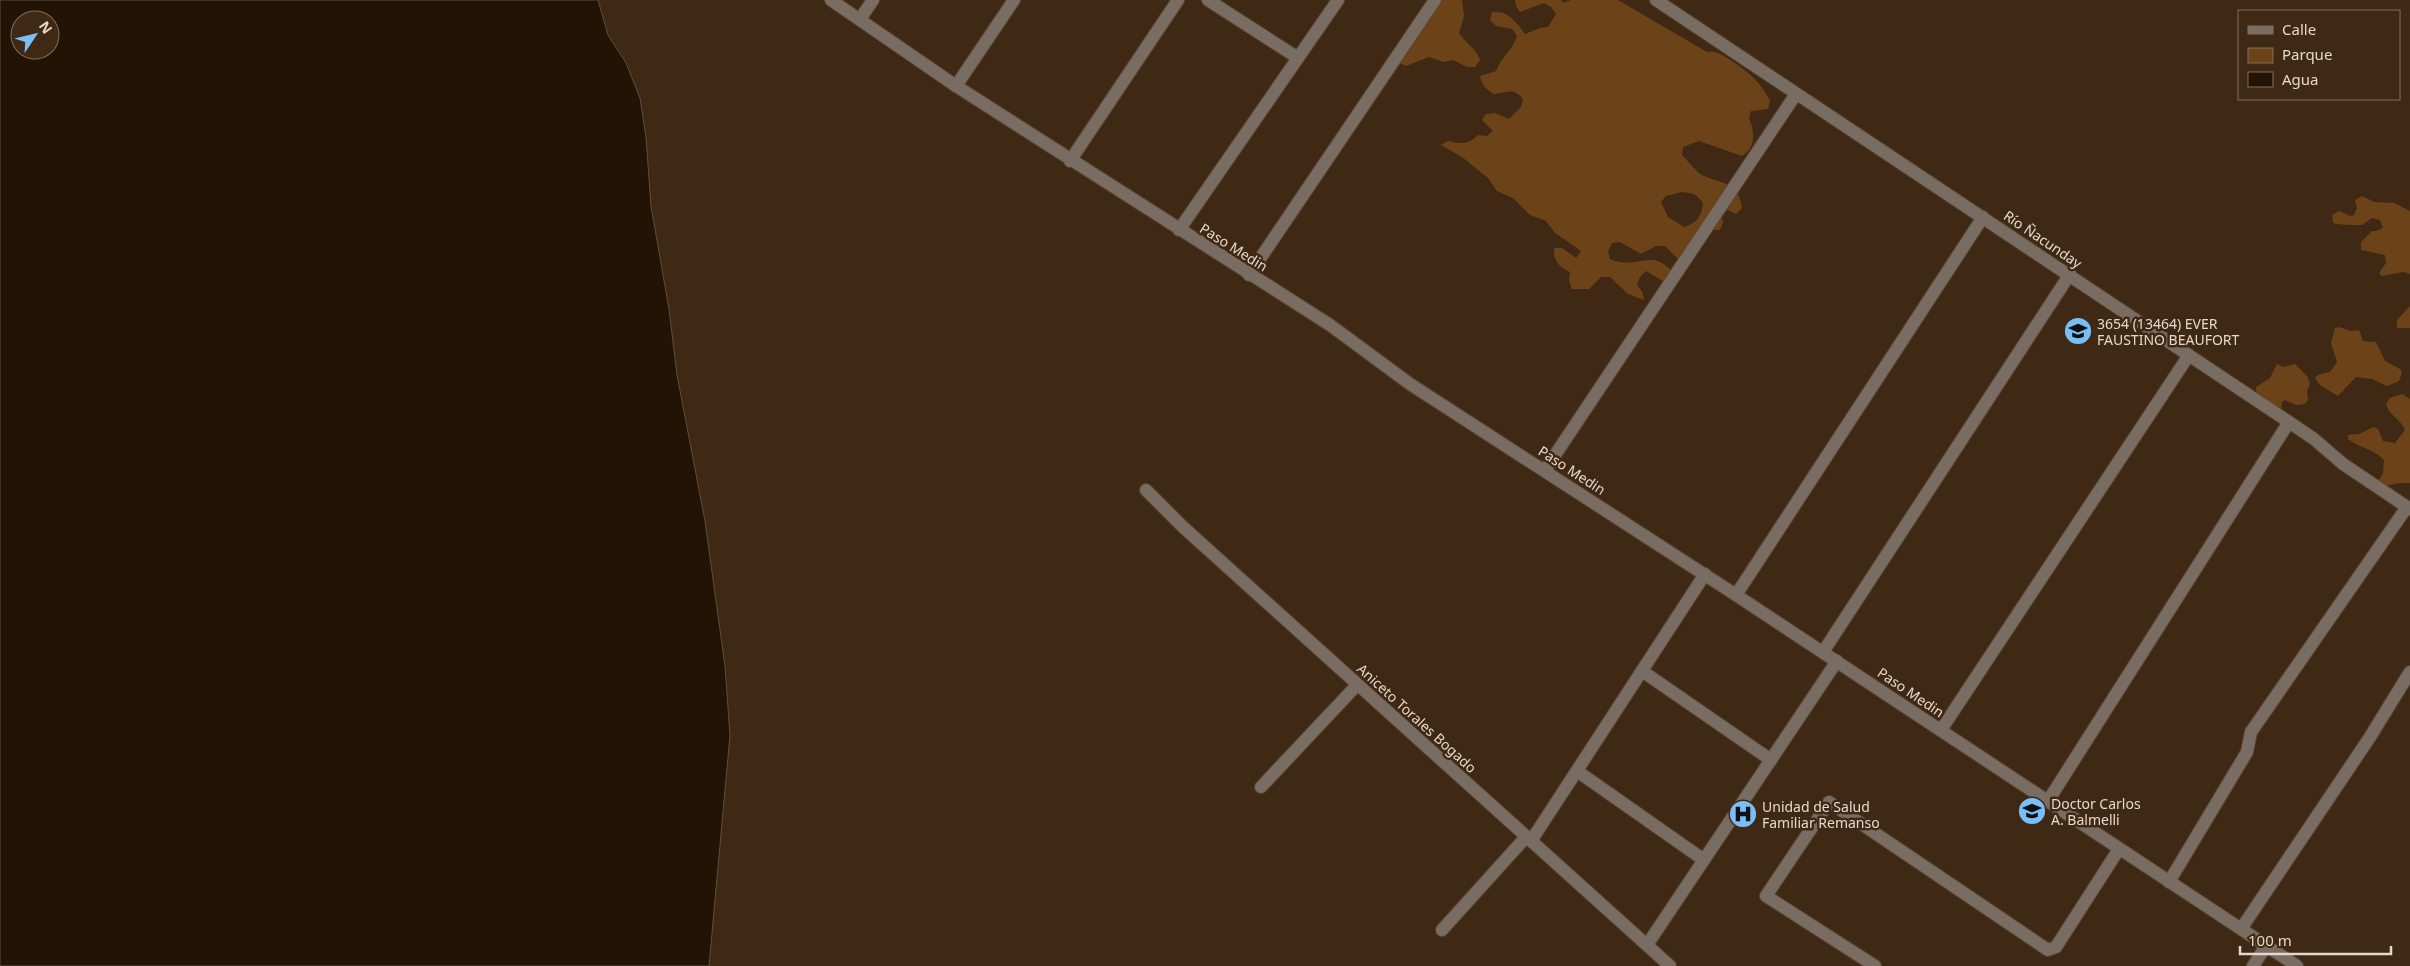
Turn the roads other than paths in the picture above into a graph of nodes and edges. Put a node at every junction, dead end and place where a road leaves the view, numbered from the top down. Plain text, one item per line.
1 (831, 0) edge
2 (873, 0) edge
3 (1014, 0) edge
4 (1178, 0) edge
5 (1208, 0) edge
6 (1338, 0) edge
7 (1435, 0) edge
8 (1656, 0) edge
9 (860, 19) junction
10 (1298, 58) junction
11 (956, 86) junction
12 (1796, 94) junction
13 (1070, 161) junction
14 (1983, 216) junction
15 (1179, 230) junction
16 (2070, 274) junction
17 (1249, 275) junction
18 (2189, 355) junction
19 (2289, 422) junction
20 (1545, 470) junction
21 (1146, 490) dead end
22 (2408, 508) edge
23 (1705, 574) junction
24 (1736, 595) junction
25 (1823, 652) junction
26 (1837, 661) junction
27 (1642, 671) junction
28 (2410, 672) edge
29 (1357, 685) junction
30 (1940, 730) junction
31 (1771, 760) junction
32 (1577, 771) junction
33 (1261, 787) dead end
34 (2048, 801) junction
35 (1529, 839) junction
36 (2119, 849) junction
37 (1704, 860) junction
38 (2169, 882) junction
39 (2240, 929) junction
40 (1442, 930) dead end
41 (1647, 945) junction
42 (2266, 946) junction
43 (1670, 966) edge
44 (1875, 966) edge
45 (2253, 966) edge
46 (2296, 966) edge

1 - 9 street, Paso Medin
2 - 9 street
3 - 11 street
4 - 13 street
5 - 10 street
6 - 10 street
7 - 17 street
8 - 12 street, Río Ñacunday
9 - 11 street, Paso Medin
10 - 15 street
11 - 13 street, Paso Medin
12 - 14 street, Río Ñacunday
12 - 20 street
13 - 15 street, Paso Medin
14 - 16 street, Río Ñacunday
14 - 24 street
15 - 17 street, Paso Medin
16 - 18 street, Río Ñacunday
16 - 25 street
17 - 20 street, Paso Medin
18 - 19 street, Río Ñacunday
18 - 30 street
19 - 22 street, Río Ñacunday
19 - 34 street
20 - 23 street, Paso Medin
21 - 29 street, Aniceto Torales Bogado
22 - 38 street
23 - 24 street, Paso Medin
23 - 27 street
24 - 25 street, Paso Medin
25 - 26 street, Paso Medin
26 - 30 street, Paso Medin
26 - 31 street
27 - 31 street
27 - 32 street
28 - 39 street
29 - 33 street
29 - 35 street, Aniceto Torales Bogado
30 - 34 street, Paso Medin
31 - 37 street
32 - 35 street
32 - 37 street
34 - 36 street, Paso Medin
35 - 40 street
35 - 41 street, Aniceto Torales Bogado
36 - 38 street, Paso Medin
36 - 44 street
37 - 41 street
38 - 39 street, Paso Medin
39 - 42 street, Paso Medin
41 - 43 street, Aniceto Torales Bogado
42 - 45 street
42 - 46 street, Paso Medin

